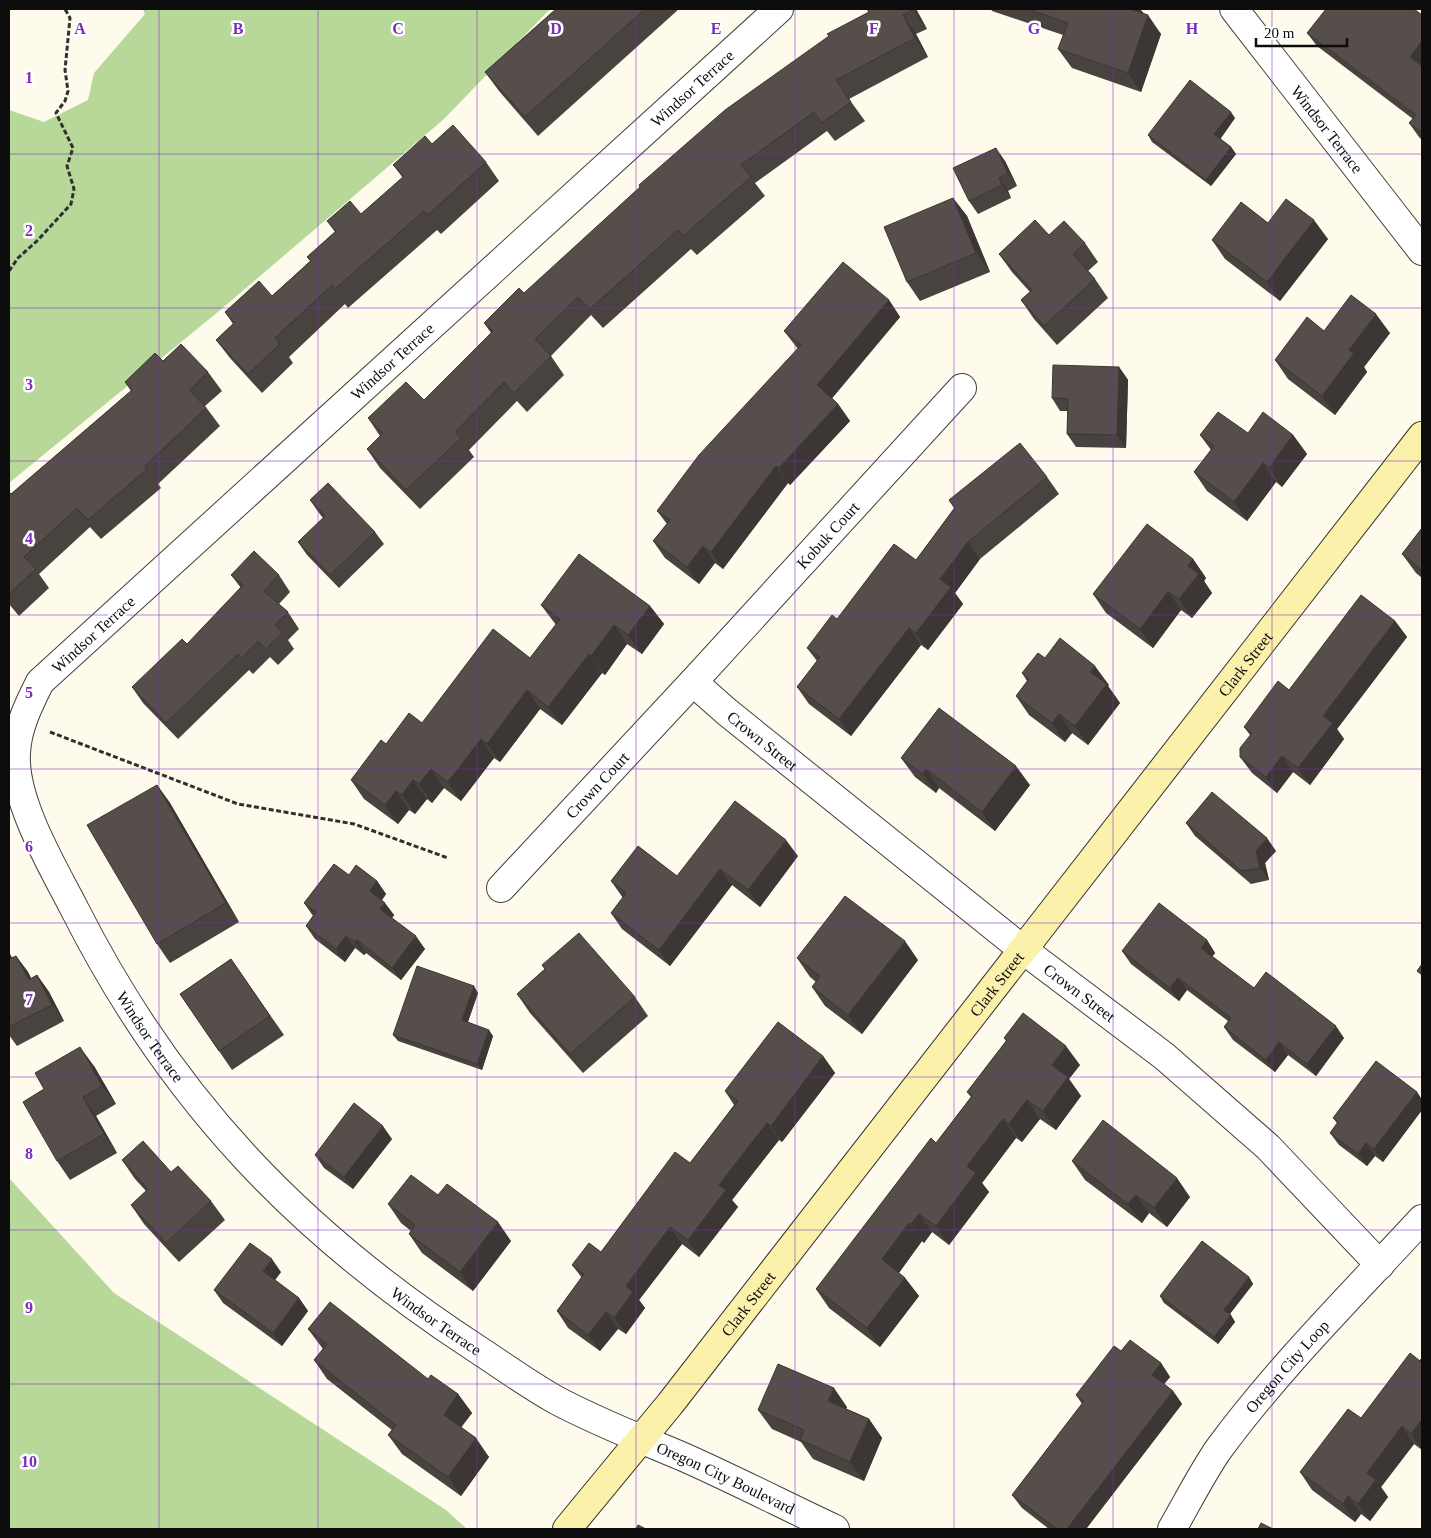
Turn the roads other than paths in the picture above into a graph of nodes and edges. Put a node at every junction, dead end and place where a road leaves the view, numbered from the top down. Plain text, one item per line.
1 (779, 9) edge
2 (1234, 9) edge
3 (1422, 251) edge
4 (962, 388) dead end
5 (1422, 436) edge
6 (693, 682) junction
7 (501, 888) dead end
8 (1022, 949) junction
9 (1422, 1219) edge
10 (1380, 1265) junction
11 (641, 1440) junction
12 (567, 1529) edge
13 (835, 1529) edge
14 (1172, 1529) edge

1 - 11 street, Windsor Terrace
2 - 3 street, Windsor Terrace
4 - 6 street, Kobuk Court
5 - 8 street, Clark Street
6 - 7 street, Crown Court
6 - 8 street, Crown Street
8 - 10 street, Crown Street
8 - 11 street, Clark Street
9 - 10 street, Oregon City Loop
10 - 14 street, Oregon City Loop
11 - 12 street, Clark Street
11 - 13 street, Oregon City Boulevard

